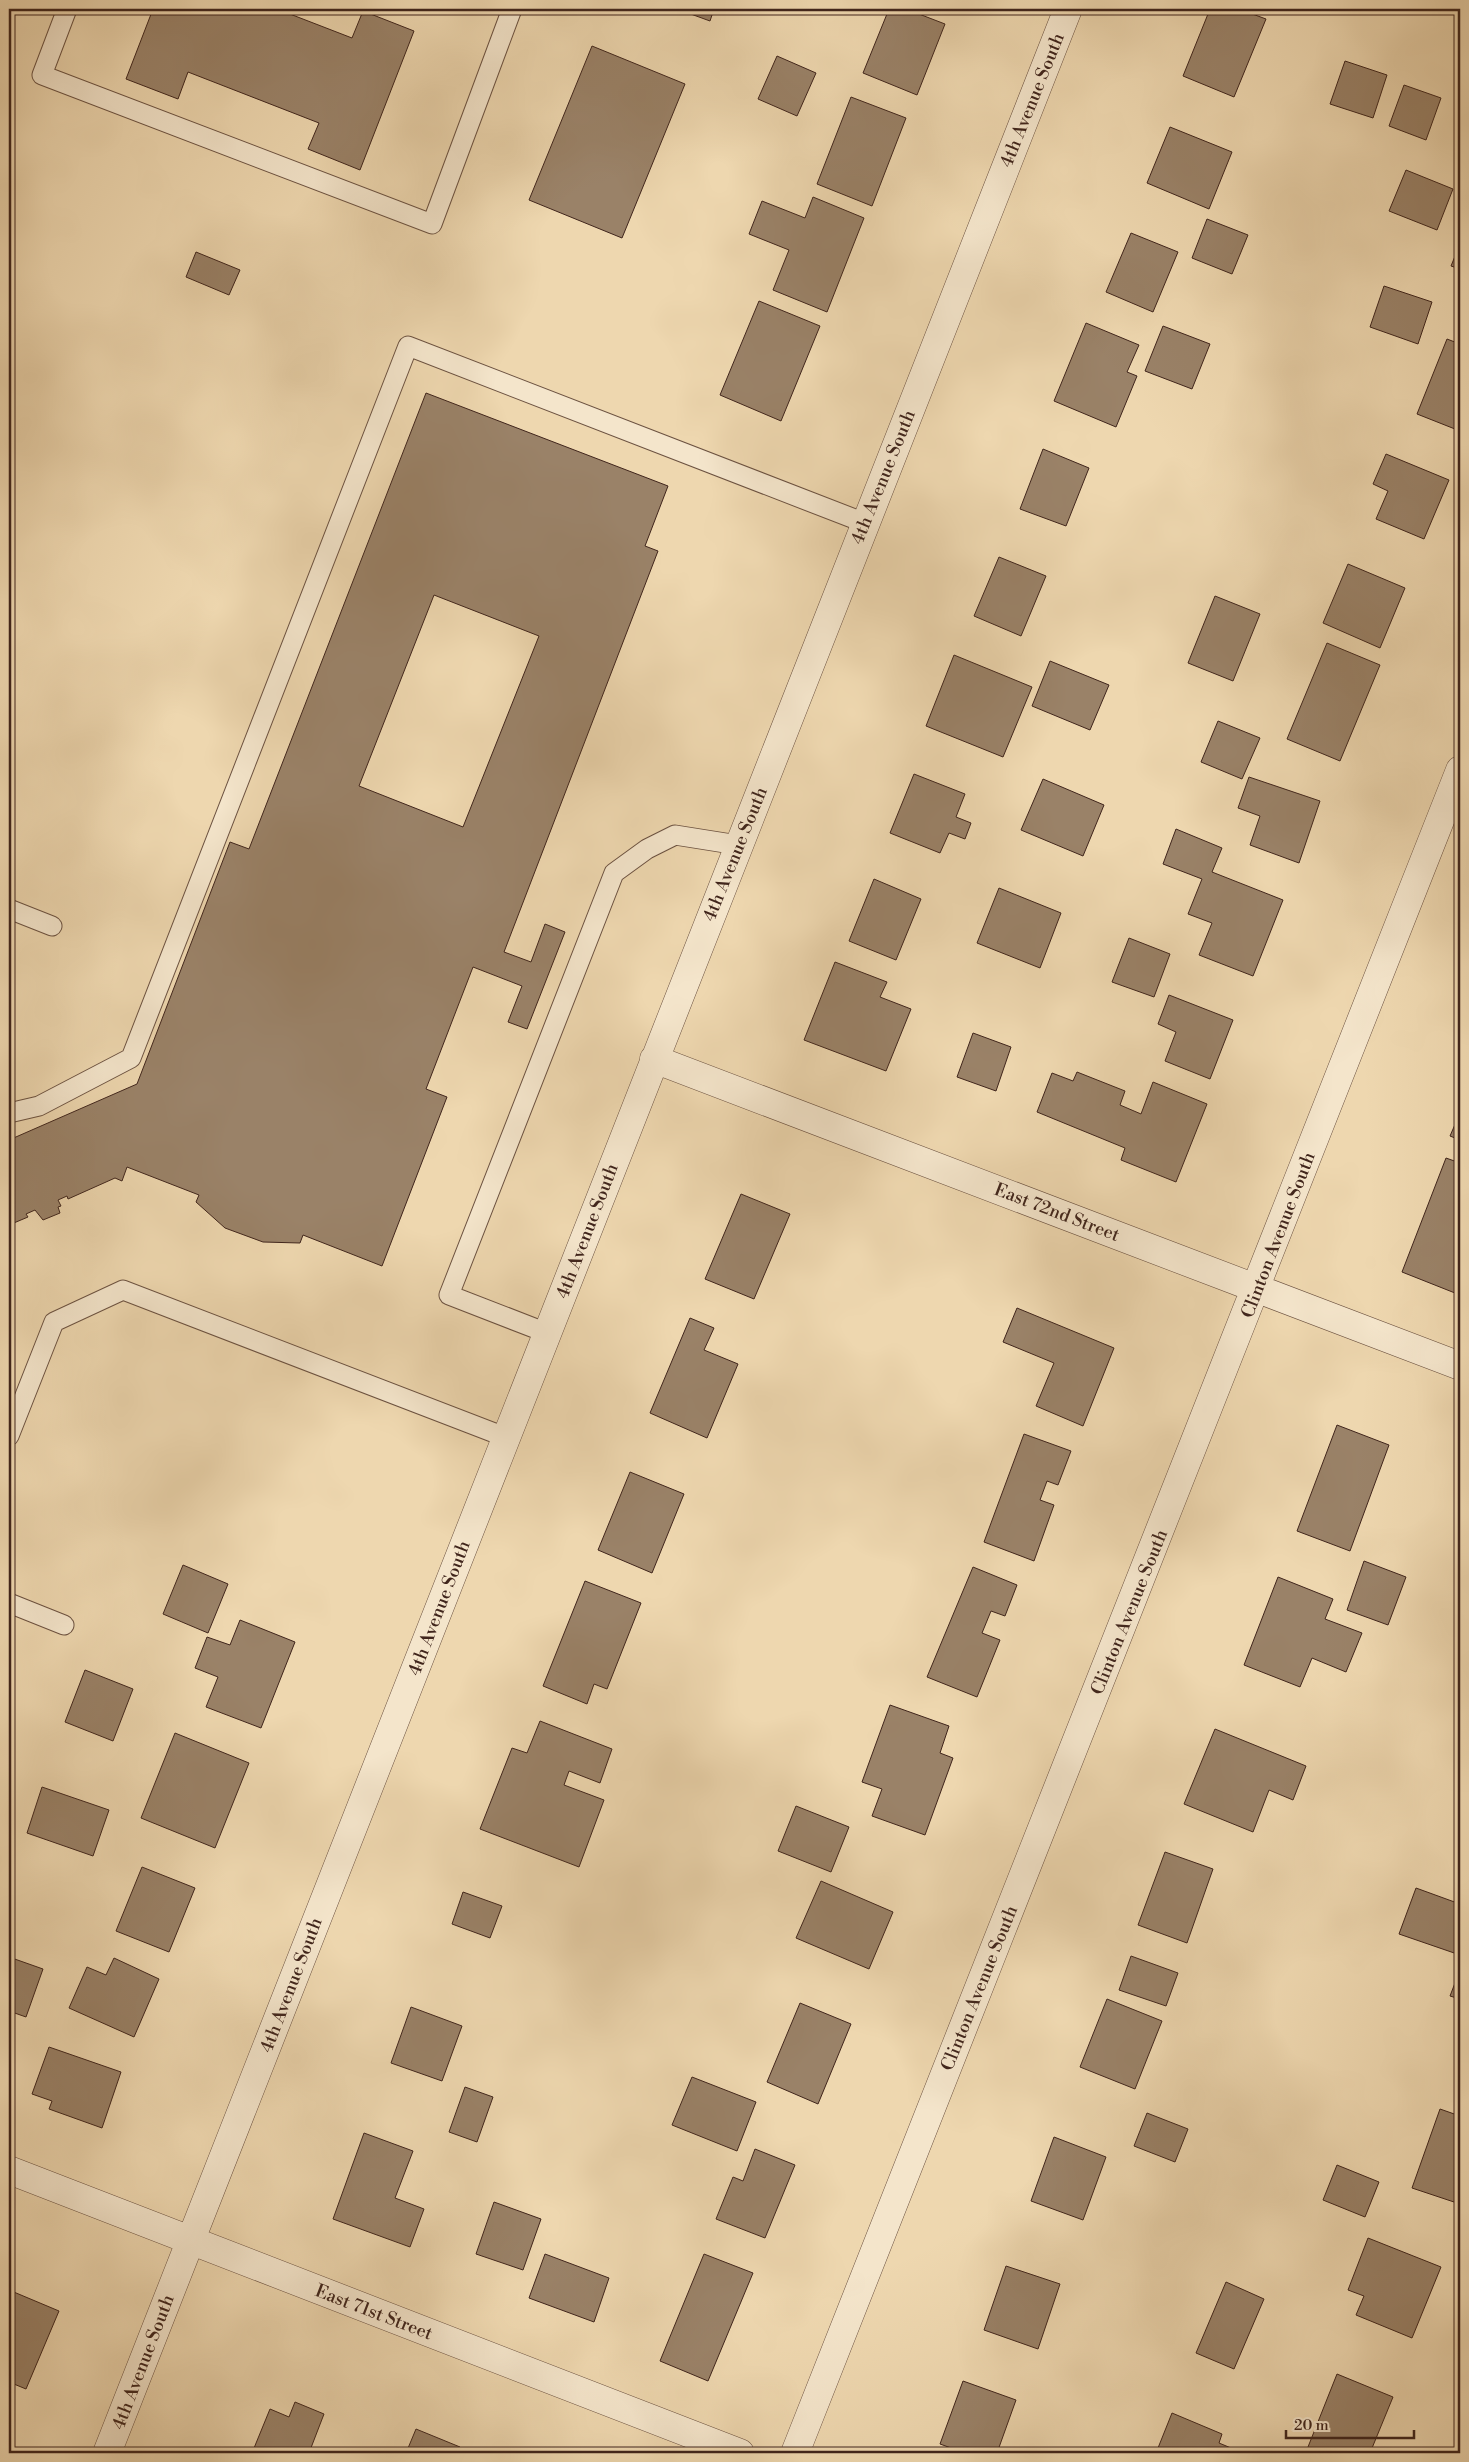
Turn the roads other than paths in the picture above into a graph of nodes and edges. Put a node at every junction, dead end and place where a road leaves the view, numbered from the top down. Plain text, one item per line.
1 (67, 9) edge
2 (512, 9) edge
3 (1068, 9) edge
4 (865, 523) junction
5 (1460, 770) edge
6 (738, 845) junction
7 (9, 909) edge
8 (52, 926) dead end
9 (654, 1059) junction
10 (9, 1113) edge
11 (1257, 1288) junction
12 (547, 1333) junction
13 (1460, 1366) edge
14 (9, 1436) edge
15 (505, 1437) junction
16 (9, 1602) edge
17 (64, 1625) dead end
18 (9, 2170) edge
19 (191, 2240) junction
20 (107, 2453) edge
21 (740, 2453) edge
22 (795, 2453) edge

1 - 2 lane
3 - 4 street, 4th Avenue South
4 - 6 street, 4th Avenue South
4 - 10 lane
5 - 11 street, Clinton Avenue South
6 - 9 street, 4th Avenue South
6 - 12 lane
7 - 8 lane
9 - 11 street, East 72nd Street
9 - 12 street, 4th Avenue South
11 - 13 street, East 72nd Street
11 - 22 street, Clinton Avenue South
12 - 15 street, 4th Avenue South
14 - 15 lane
15 - 19 street, 4th Avenue South
16 - 17 lane
18 - 19 street, East 71st Street
19 - 20 street, 4th Avenue South
19 - 21 street, East 71st Street

